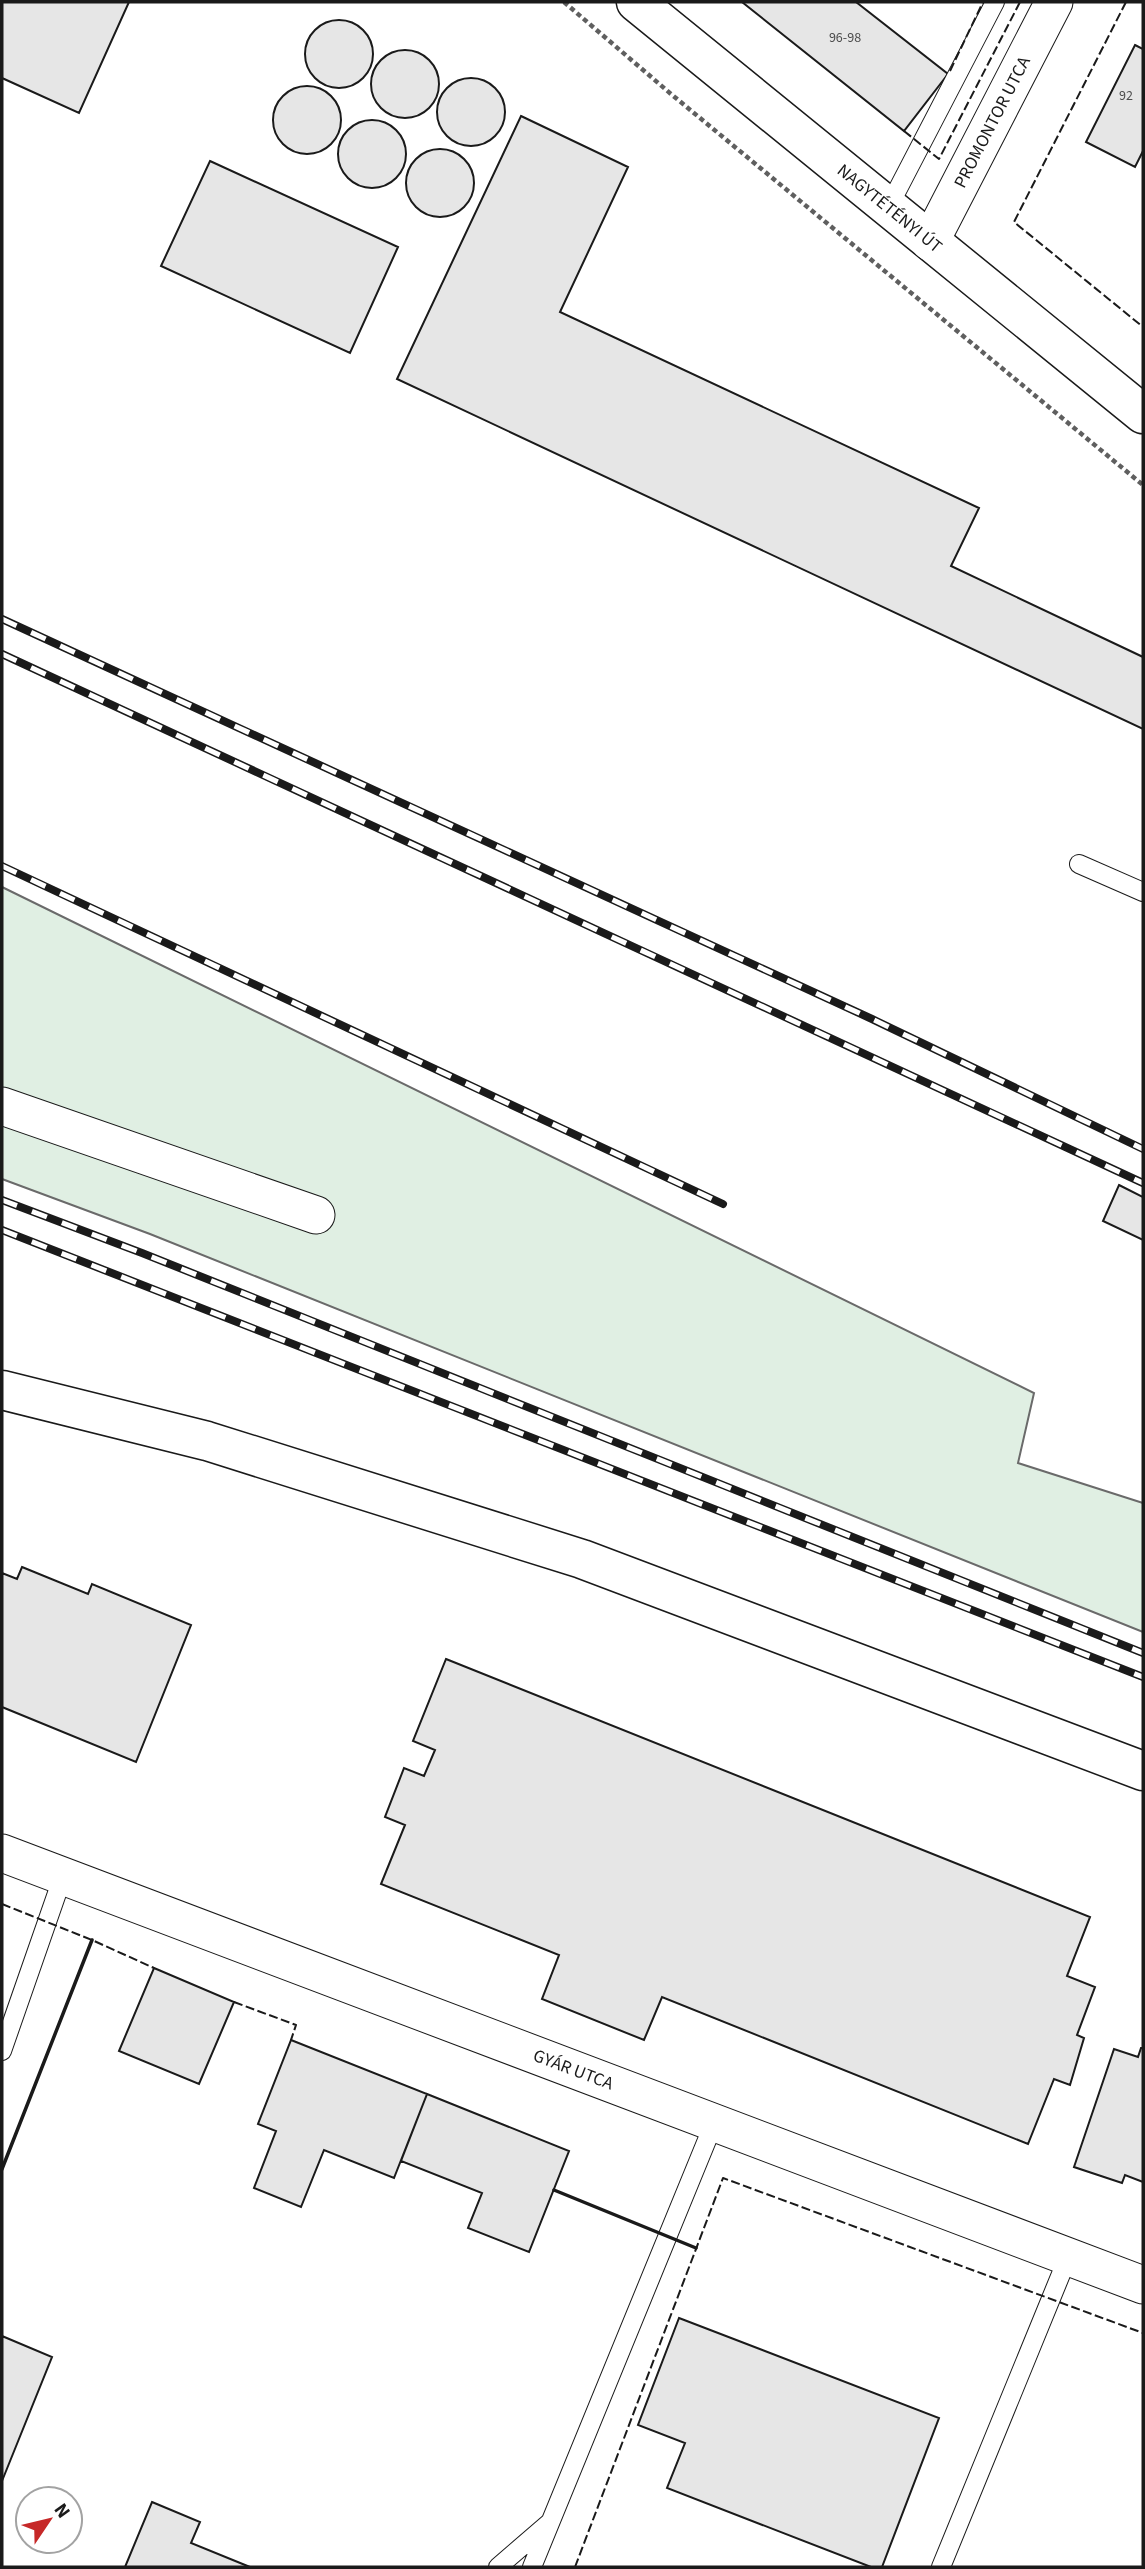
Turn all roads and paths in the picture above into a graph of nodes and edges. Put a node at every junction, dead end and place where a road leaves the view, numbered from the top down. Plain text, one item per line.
1 (564, 2) edge
2 (636, 2) edge
3 (995, 2) edge
4 (1054, 2) edge
5 (888, 208) junction
6 (930, 242) junction
7 (1143, 414) edge
8 (1143, 485) edge
9 (1079, 864) dead end
10 (1143, 892) edge
11 (2, 1106) edge
12 (316, 1214) dead end
13 (2, 1390) edge
14 (1143, 1771) edge
15 (2, 1853) edge
16 (63, 1876) junction
17 (2, 2051) edge
18 (714, 2123) junction
19 (1069, 2257) junction
20 (1143, 2285) edge
21 (552, 2521) junction
22 (498, 2567) edge
23 (532, 2567) edge
24 (941, 2567) edge

1 - 8 path
2 - 5 main road, NAGYTÉTÉNYI ÚT
3 - 5 lane
4 - 6 street, PROMONTOR UTCA
5 - 6 main road, NAGYTÉTÉNYI ÚT
6 - 7 main road, NAGYTÉTÉNYI ÚT
9 - 10 lane
11 - 12 street
13 - 14 main road
15 - 16 street, GYÁR UTCA
16 - 17 lane
16 - 18 street, GYÁR UTCA
18 - 19 street, GYÁR UTCA
18 - 21 lane
19 - 20 street, GYÁR UTCA
19 - 24 lane
21 - 22 lane
21 - 23 lane

